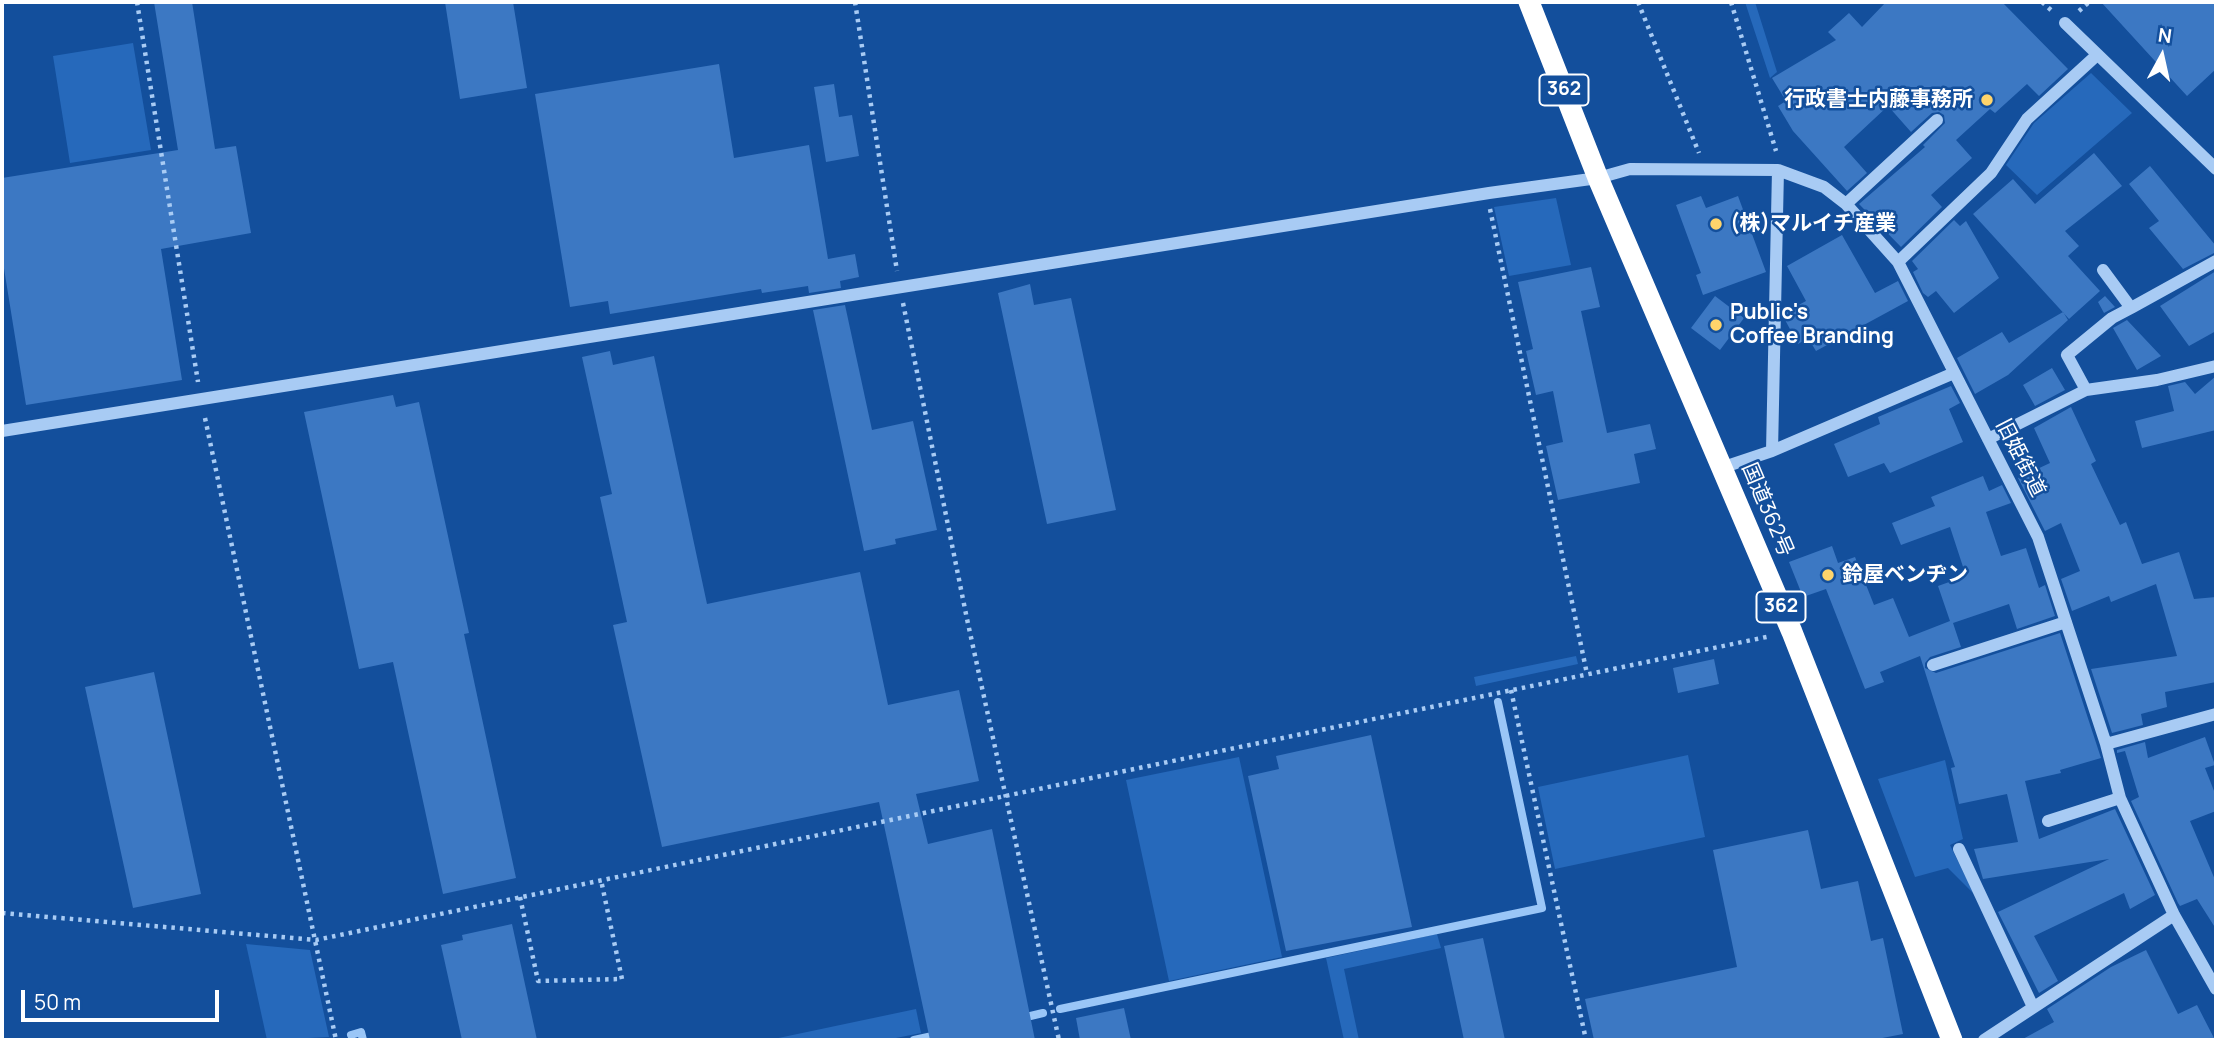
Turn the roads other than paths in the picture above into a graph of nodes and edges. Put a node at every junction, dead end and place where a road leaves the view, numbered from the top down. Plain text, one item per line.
1 (1529, 2) edge
2 (2065, 23) dead end
3 (2097, 55) junction
4 (1937, 120) dead end
5 (2216, 169) edge
6 (1779, 170) junction
7 (1598, 178) junction
8 (1846, 204) junction
9 (2216, 261) edge
10 (1898, 262) junction
11 (2103, 270) dead end
12 (2131, 308) junction
13 (2216, 366) edge
14 (1954, 373) junction
15 (2086, 390) junction
16 (2, 431) edge
17 (1988, 439) junction
18 (1772, 451) junction
19 (1724, 467) junction
20 (2066, 622) junction
21 (1933, 665) dead end
22 (2216, 713) edge
23 (2106, 744) junction
24 (2120, 798) junction
25 (2048, 821) dead end
26 (1959, 849) dead end
27 (2174, 915) junction
28 (2216, 989) edge
29 (2033, 1007) junction
30 (1952, 1040) edge
31 (1984, 1040) edge

1 - 7 highway, 国道362号 / 362
2 - 3 street
3 - 5 street
3 - 10 street
4 - 8 street
6 - 7 street, 旧姫街道
6 - 8 street, 旧姫街道
6 - 18 street
7 - 16 street, 旧姫街道
7 - 19 highway, 国道362号 / 362
8 - 10 street, 旧姫街道
9 - 12 street
10 - 14 street, 旧姫街道
11 - 12 street
12 - 15 street
13 - 15 street
14 - 17 street, 旧姫街道
14 - 18 street
15 - 17 street
17 - 20 street, 旧姫街道
18 - 19 street
19 - 30 highway, 国道362号 / 362
20 - 21 street
20 - 23 street, 旧姫街道
22 - 23 street
23 - 24 street, 旧姫街道
24 - 25 street
24 - 27 street, 旧姫街道
26 - 29 street
27 - 28 street, 旧姫街道
27 - 29 street
29 - 31 street

